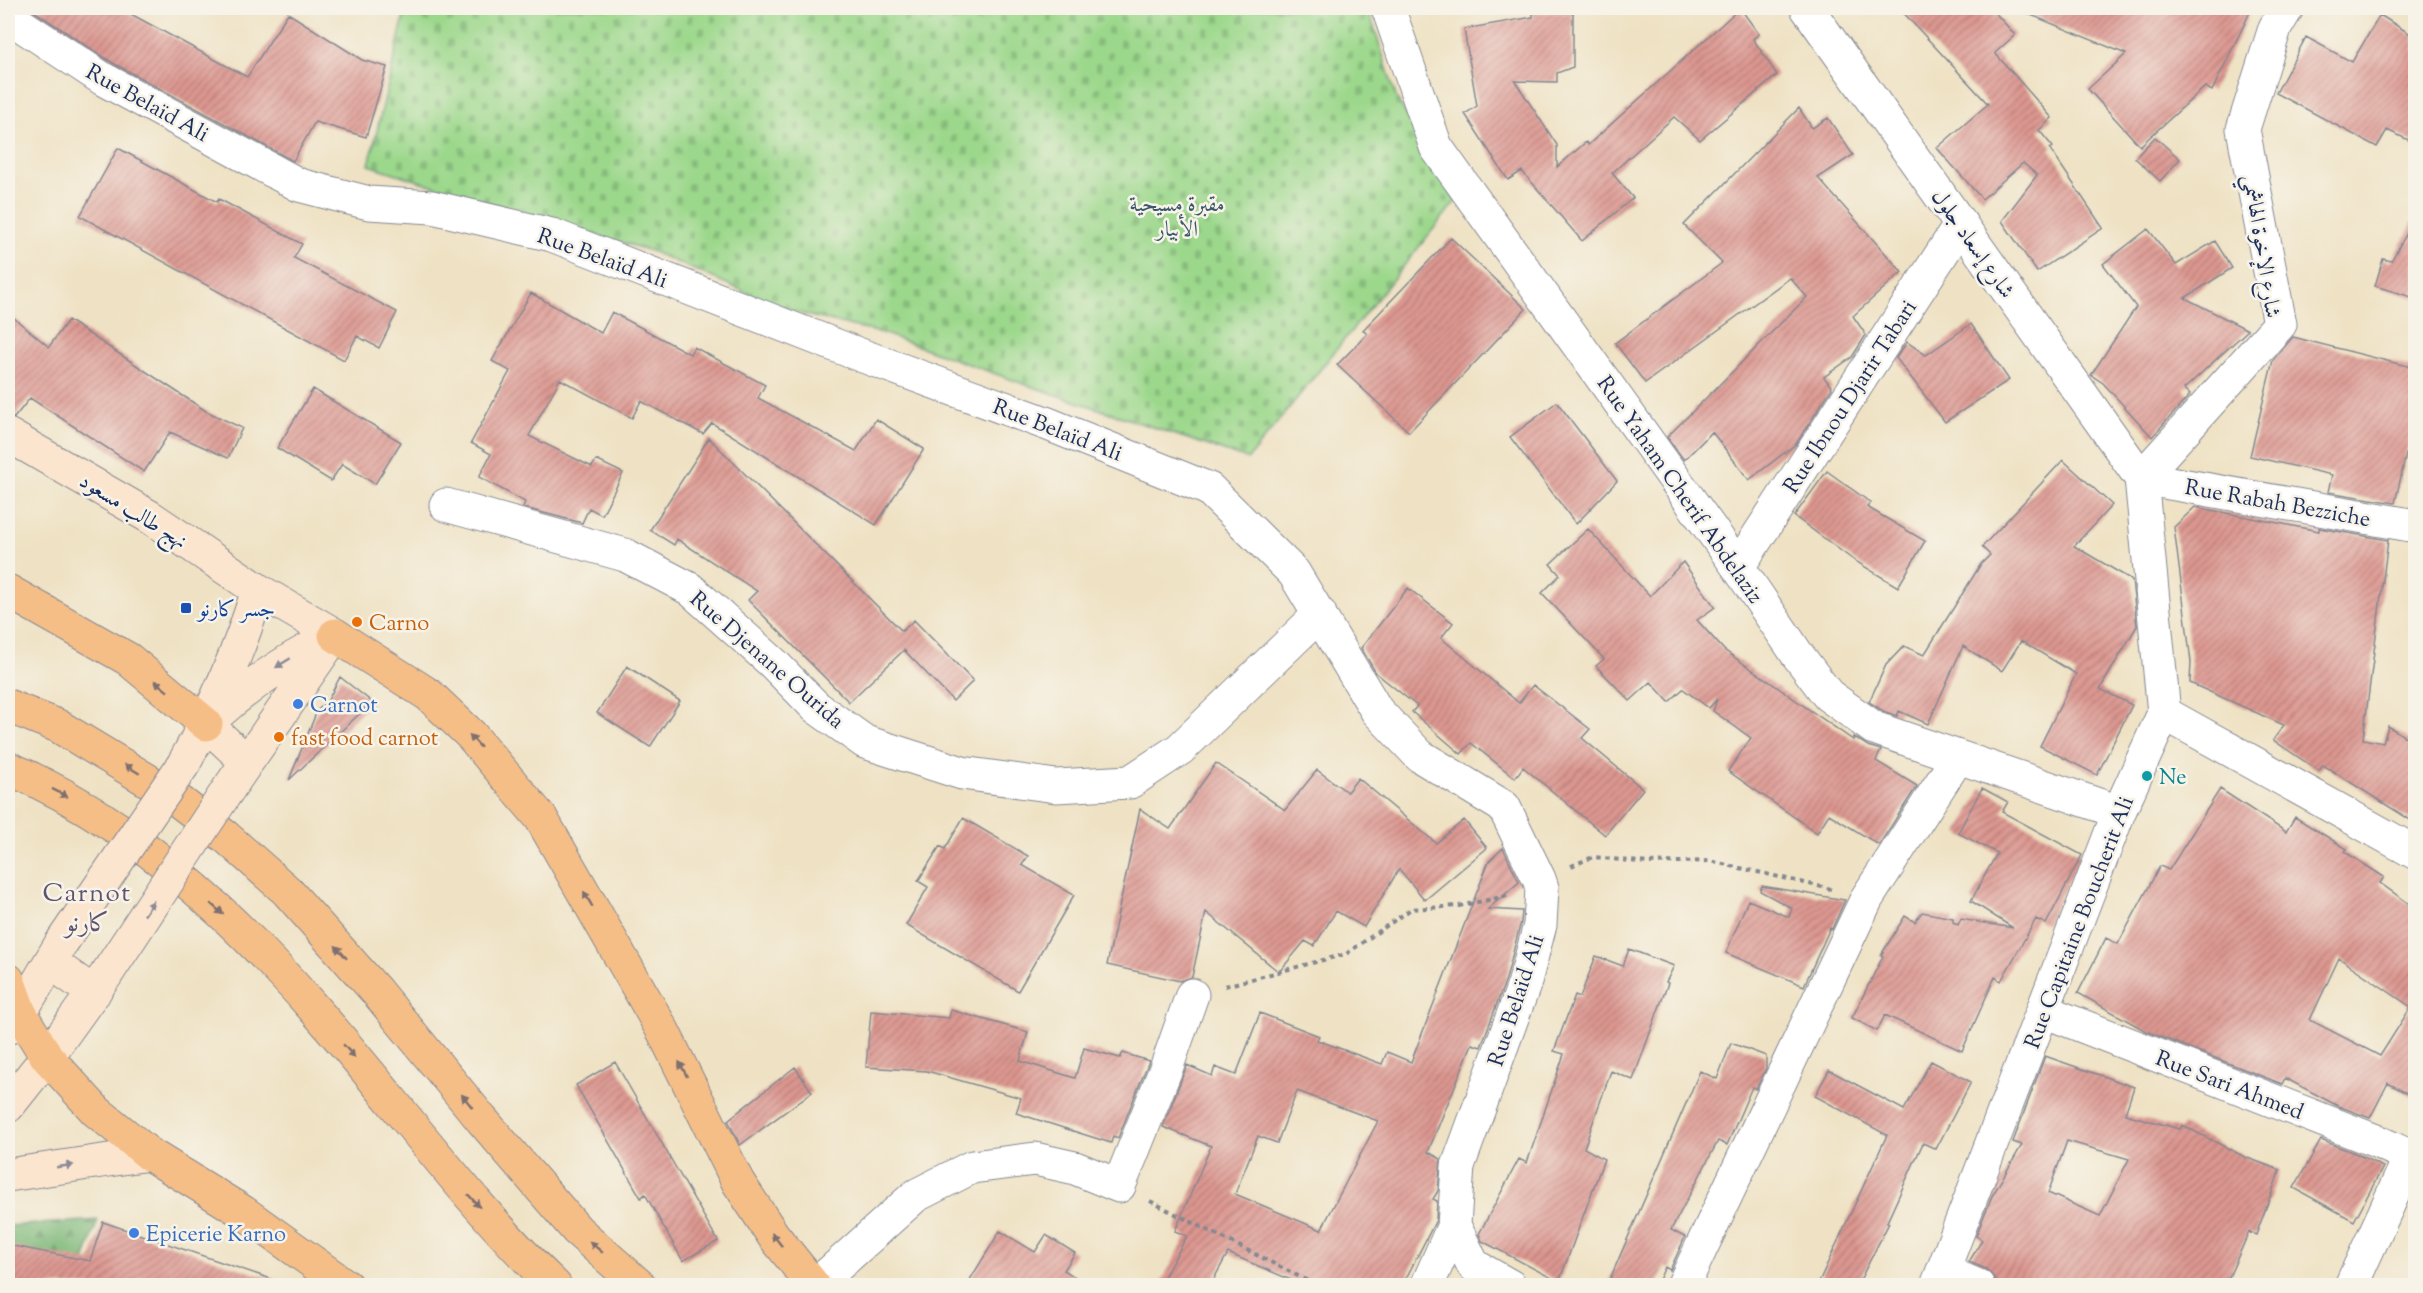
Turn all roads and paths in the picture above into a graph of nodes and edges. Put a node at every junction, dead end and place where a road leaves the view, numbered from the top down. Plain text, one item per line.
1 (1388, 8) edge
2 (1807, 8) edge
3 (2288, 8) edge
4 (12, 19) dead end
5 (1961, 224) junction
6 (8, 435) edge
7 (2140, 478) junction
8 (446, 505) dead end
9 (2415, 526) edge
10 (1738, 567) junction
11 (258, 590) junction
12 (8, 591) edge
13 (1320, 614) junction
14 (335, 635) junction
15 (8, 706) edge
16 (2164, 712) junction
17 (206, 724) junction
18 (1958, 757) junction
19 (246, 761) junction
20 (8, 768) edge
21 (2119, 812) junction
22 (2415, 853) edge
23 (56, 952) junction
24 (8, 980) edge
25 (100, 984) junction
26 (1192, 995) dead end
27 (2044, 1011) junction
28 (14, 1020) edge
29 (47, 1057) junction
30 (8, 1106) edge
31 (149, 1154) junction
32 (2413, 1158) edge
33 (8, 1175) edge
34 (1119, 1186) junction
35 (1454, 1225) junction
36 (1940, 1278) edge
37 (346, 1286) edge
38 (555, 1286) edge
39 (640, 1286) edge
40 (814, 1286) edge
41 (1318, 1286) edge
42 (1427, 1286) edge
43 (1510, 1286) edge
44 (1683, 1286) edge
45 (1978, 1286) edge
46 (2351, 1286) edge

1 - 10 street, Rue Yaham Cherif Abdelaziz
2 - 5 street, شارع إسعاد جلول
3 - 7 street, شارع الإخوة الهاشمي
4 - 13 street, Rue Belaïd Ali
5 - 7 street, شارع إسعاد جلول
5 - 10 street, Rue Ibnou Djarir Tabari
6 - 11 main road, نهج طالب مسعود
7 - 9 street, Rue Rabah Bezziche
7 - 16 street
8 - 13 street, Rue Djenane Ourida
10 - 18 street, Rue Yaham Cherif Abdelaziz
11 - 14 main road, نهج طالب مسعود
11 - 17 main road
17 -> 12 highway
13 - 35 street, Rue Belaïd Ali
14 -> 17 main road
14 - 19 main road
40 -> 14 highway
39 -> 15 highway
16 - 21 street, Rue Capitaine Boucherit Ali
16 - 22 street
17 - 19 main road
17 - 23 main road, bridge
18 - 21 street, Rue Yaham Cherif Abdelaziz
18 - 44 street
25 -> 19 main road, bridge
20 -> 38 highway
21 - 27 street, Rue Capitaine Boucherit Ali
23 - 25 main road
23 - 28 main road
24 - 28 highway
25 - 29 main road
26 - 34 street
27 - 32 street, Rue Sari Ahmed
27 - 36 street, Rue Capitaine Boucherit Ali
28 - 29 highway
29 - 30 main road
29 - 31 highway
33 -> 31 main road
31 - 37 highway
32 - 46 street
34 - 40 street
34 - 41 path
35 - 42 street
35 - 43 street, Rue Belaïd Ali
36 - 45 street

